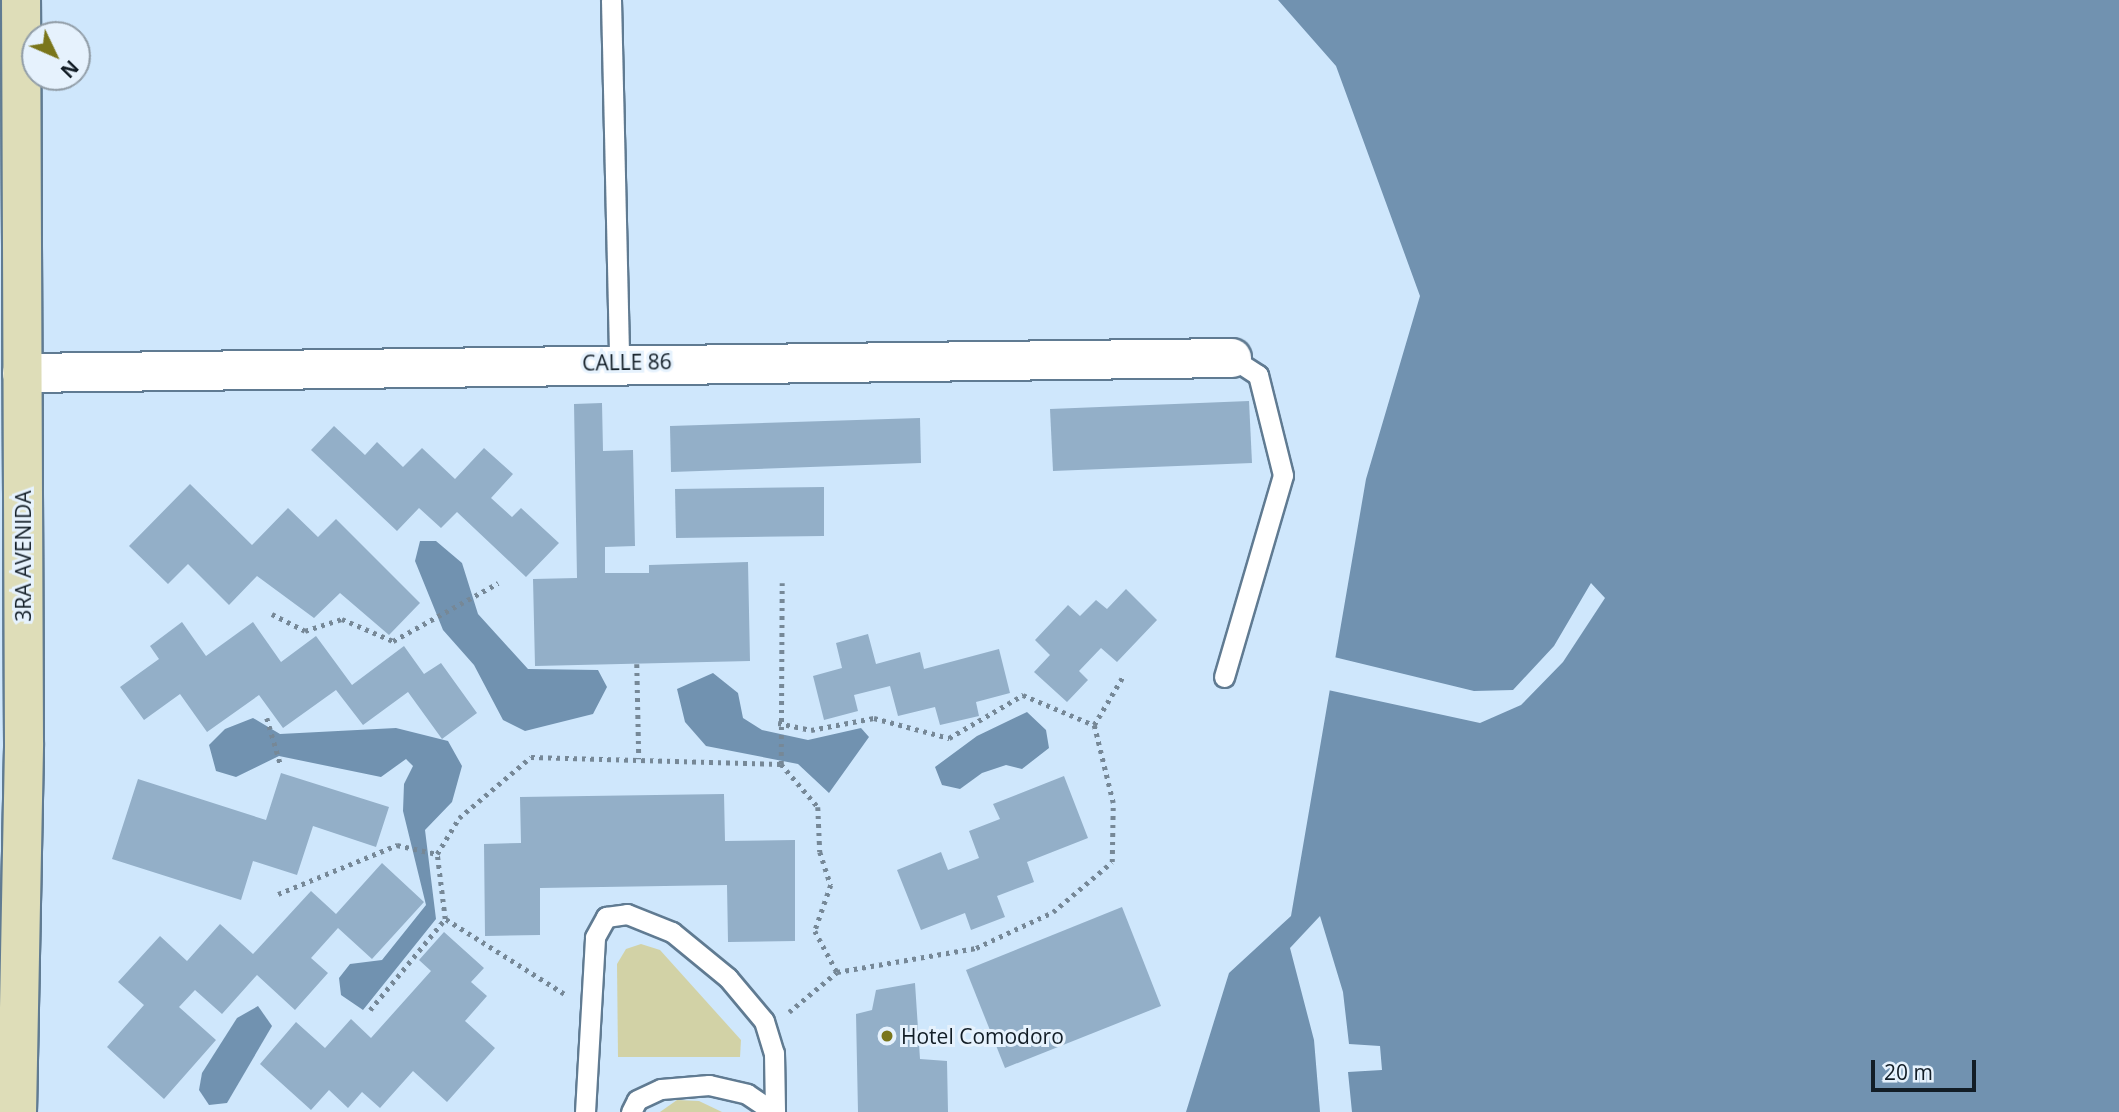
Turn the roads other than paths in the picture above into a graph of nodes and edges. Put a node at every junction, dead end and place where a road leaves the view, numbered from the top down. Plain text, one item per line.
1 (21, 0) edge
2 (611, 0) edge
3 (1232, 358) joint
4 (619, 362) junction
5 (22, 373) junction
6 (12, 564) edge
7 (1224, 677) dead end
8 (12, 753) edge
9 (17, 1112) edge
10 (585, 1112) edge
11 (631, 1112) edge
12 (775, 1112) edge

1 - 5 main road, 3RA AVENIDA
2 - 4 lane
3 - 4 street, CALLE 86
3 - 7 lane
4 - 5 street, CALLE 86
5 - 6 main road, 3RA AVENIDA
6 - 8 main road, 3RA AVENIDA
8 - 9 main road, 3RA AVENIDA
10 - 12 lane
11 - 12 lane

